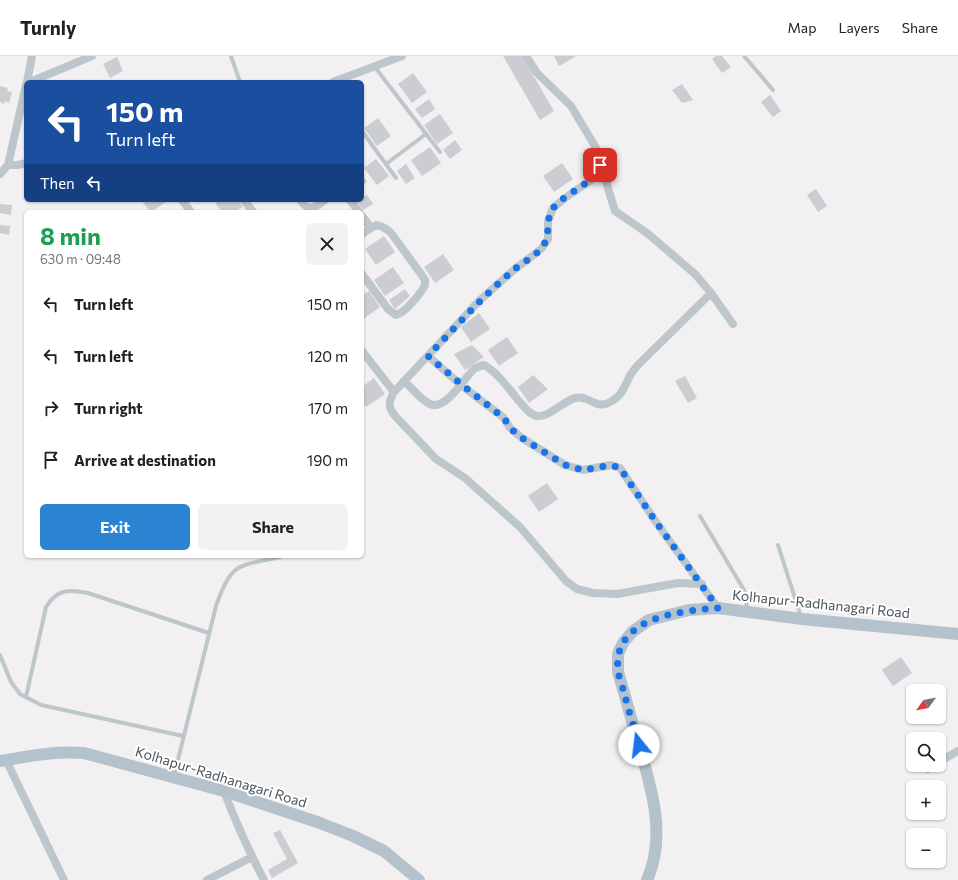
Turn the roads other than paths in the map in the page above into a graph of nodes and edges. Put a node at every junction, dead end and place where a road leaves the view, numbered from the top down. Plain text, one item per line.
1 (32, 56) edge
2 (92, 56) edge
3 (231, 56) edge
4 (402, 56) edge
5 (526, 56) edge
6 (744, 56) edge
7 (374, 66) junction
8 (28, 80) edge
9 (33, 80) edge
10 (239, 80) edge
11 (338, 80) edge
12 (774, 90) dead end
13 (24, 95) edge
14 (364, 134) edge
15 (426, 134) junction
16 (440, 152) dead end
17 (24, 164) edge
18 (386, 164) junction
19 (8, 165) junction
20 (600, 165) junction
21 (0, 174) edge
22 (396, 178) dead end
23 (302, 202) edge
24 (322, 202) edge
25 (364, 219) edge
26 (371, 228) junction
27 (364, 233) edge
28 (364, 277) edge
29 (711, 293) junction
30 (733, 324) dead end
31 (364, 354) edge
32 (428, 356) junction
33 (404, 381) junction
34 (461, 384) junction
35 (394, 392) junction
36 (700, 516) dead end
37 (778, 544) dead end
38 (276, 558) edge
39 (702, 584) junction
40 (718, 608) junction
41 (747, 612) junction
42 (802, 619) junction
43 (209, 633) junction
44 (958, 634) edge
45 (0, 655) edge
46 (26, 697) junction
47 (183, 736) junction
48 (958, 751) edge
49 (946, 758) edge
50 (3, 760) edge
51 (174, 776) junction
52 (224, 790) junction
53 (252, 857) junction
54 (64, 880) edge
55 (207, 880) edge
56 (264, 880) edge
57 (419, 880) edge
58 (647, 880) edge

1 - 8 street
2 - 9 street
3 - 10 lane
4 - 7 street
5 - 20 street
6 - 12 lane
7 - 11 street
7 - 15 lane
13 - 19 street
14 - 18 lane
15 - 16 lane
15 - 18 lane
17 - 19 street
18 - 22 lane
19 - 21 street
20 - 29 street
20 - 32 street
23 - 24 street
25 - 26 street
26 - 27 street
26 - 28 street
29 - 30 street
29 - 34 street
31 - 35 street
32 - 33 street
32 - 34 street
33 - 34 street
33 - 35 street
34 - 39 street
35 - 39 street
36 - 41 lane
37 - 42 lane
38 - 43 lane
39 - 40 street
40 - 41 main road, Kolhapur-Radhanagari Road
40 - 58 main road, Kolhapur-Radhanagari Road
41 - 42 main road, Kolhapur-Radhanagari Road
42 - 44 main road, Kolhapur-Radhanagari Road
43 - 46 lane
43 - 47 lane
45 - 46 lane
46 - 47 lane
47 - 51 lane
48 - 49 street
50 - 51 main road, Kolhapur-Radhanagari Road
50 - 54 street
51 - 52 main road, Kolhapur-Radhanagari Road
52 - 53 street
52 - 57 main road, Kolhapur-Radhanagari Road
53 - 55 street
53 - 56 street

